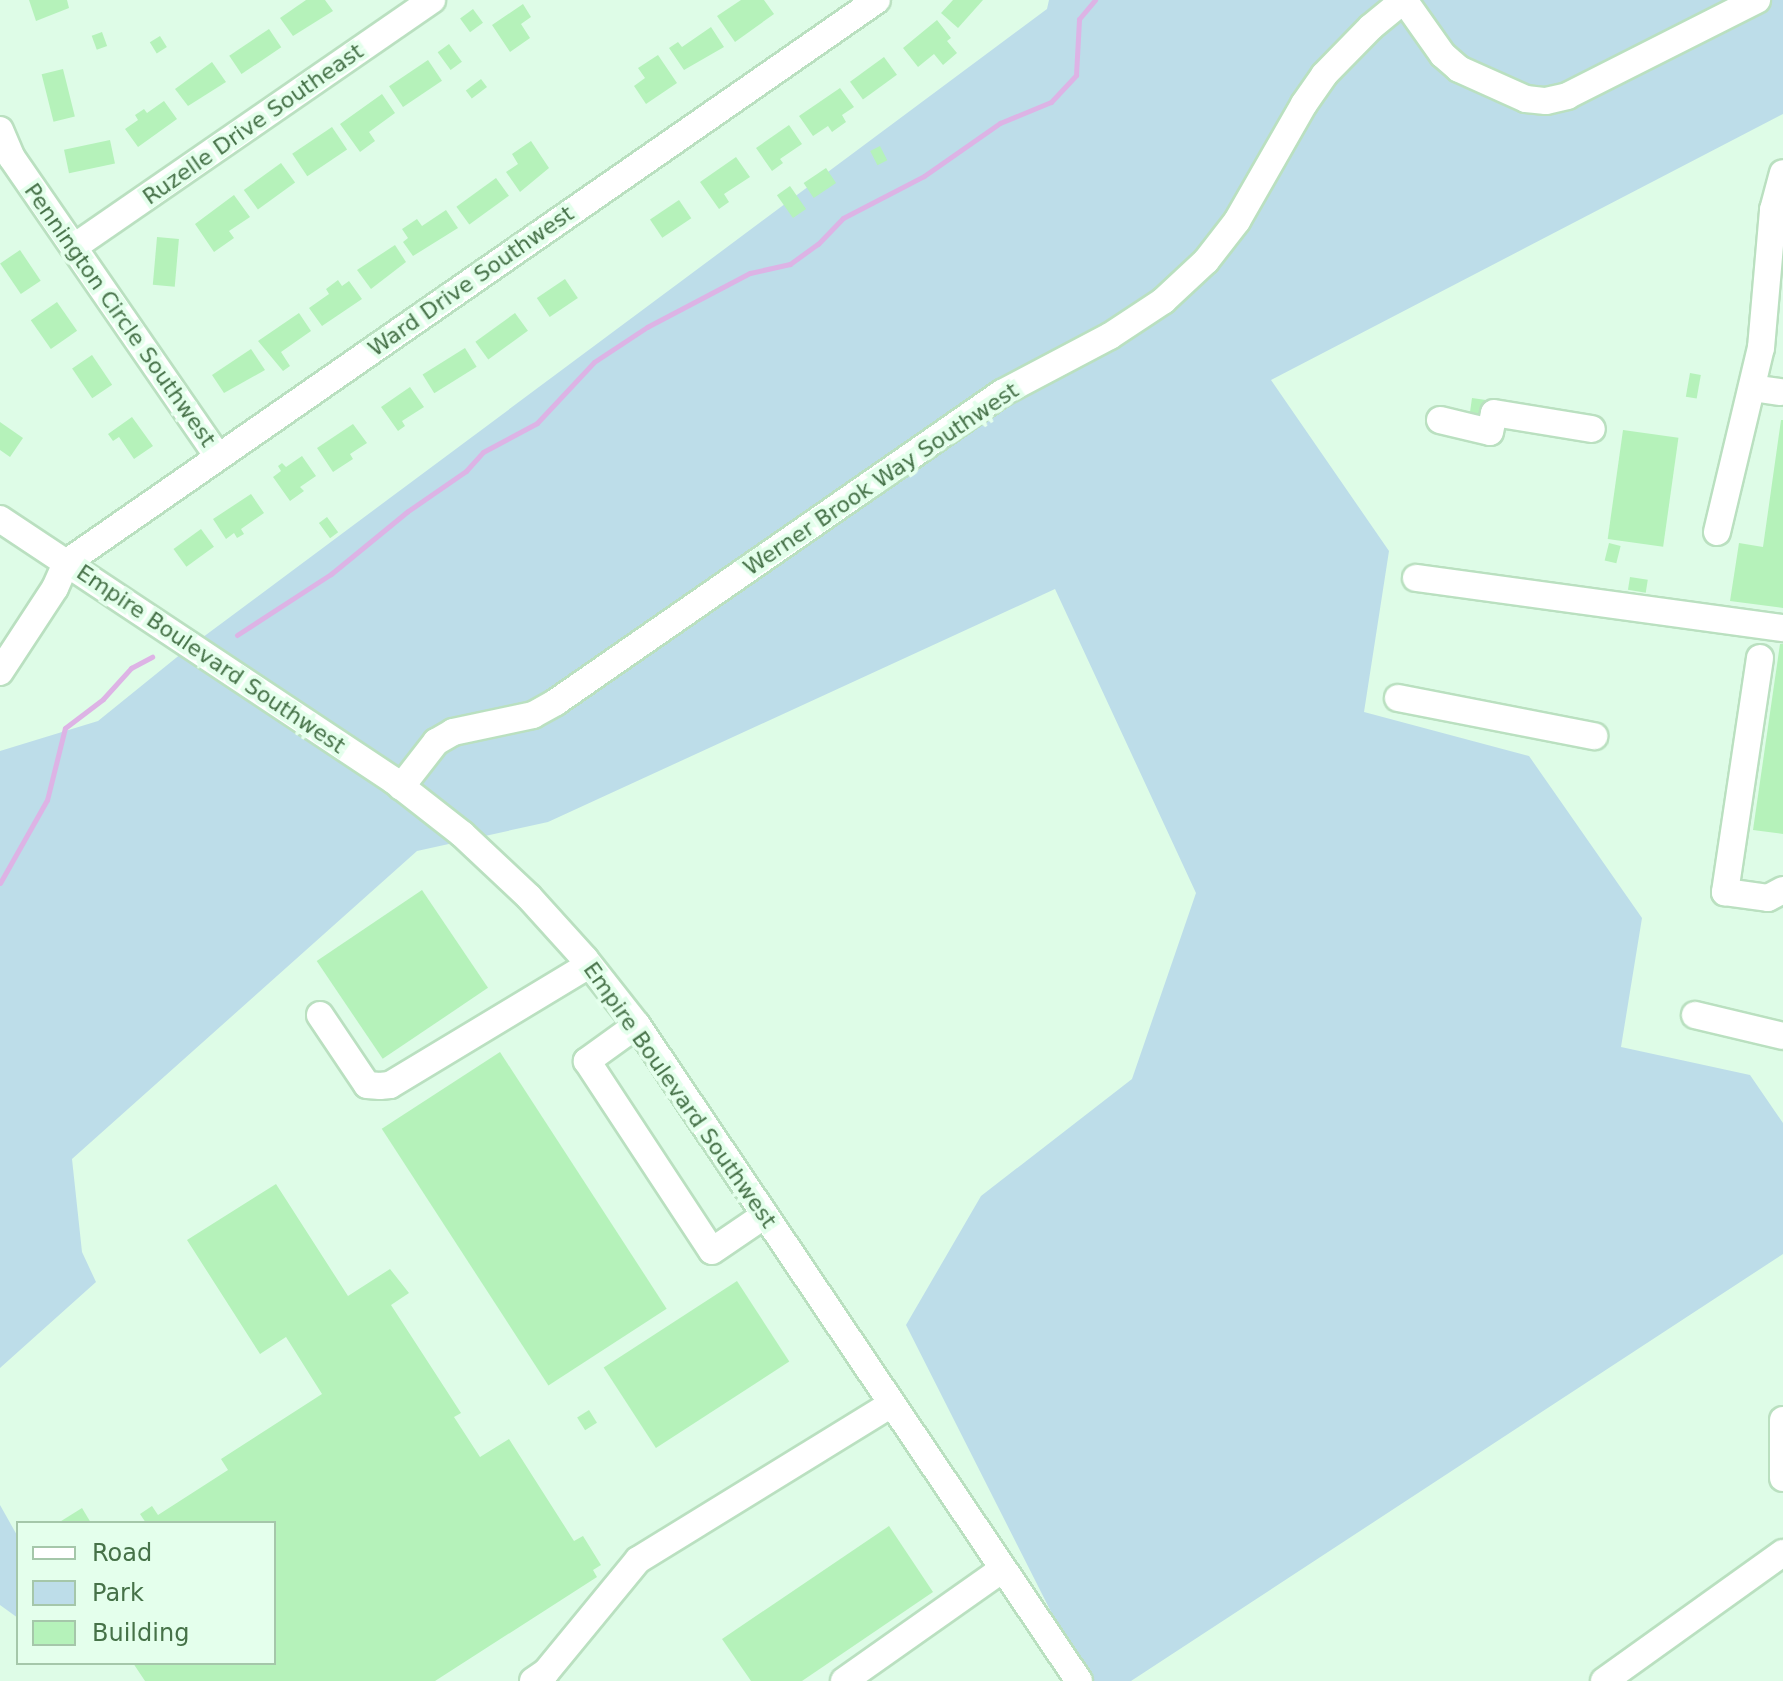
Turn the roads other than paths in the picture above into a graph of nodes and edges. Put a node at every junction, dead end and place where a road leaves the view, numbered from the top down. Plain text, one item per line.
1 (432, 0) edge
2 (877, 0) edge
3 (1404, 0) edge
4 (1757, 0) edge
5 (0, 130) edge
6 (1783, 173) edge
7 (74, 247) junction
8 (1752, 388) junction
9 (1781, 392) dead end
10 (1440, 420) dead end
11 (1592, 429) dead end
12 (218, 457) junction
13 (4, 528) edge
14 (1717, 532) dead end
15 (66, 563) junction
16 (1416, 578) dead end
17 (1783, 628) edge
18 (1760, 658) dead end
19 (0, 672) edge
20 (1398, 698) dead end
21 (1594, 736) dead end
22 (401, 787) junction
23 (1783, 890) edge
24 (589, 965) junction
25 (320, 1015) dead end
26 (1695, 1015) dead end
27 (637, 1025) junction
28 (1783, 1036) edge
29 (765, 1215) junction
30 (892, 1404) junction
31 (1783, 1420) edge
32 (1783, 1478) edge
33 (1783, 1553) edge
34 (1003, 1569) junction
35 (533, 1681) edge
36 (844, 1681) edge
37 (1079, 1681) edge
38 (1604, 1681) edge

1 - 7 street, Ruzelle Drive Southeast
2 - 12 street, Ward Drive Southwest
3 - 4 street
3 - 22 street, Werner Brook Way Southwest
5 - 7 street, Pennington Circle Southwest
6 - 8 street
7 - 12 street, Pennington Circle Southwest
8 - 9 street
8 - 14 street
10 - 11 street
12 - 15 street, Ward Drive Southwest
13 - 15 street, Empire Boulevard Southwest
15 - 19 street
15 - 22 street, Empire Boulevard Southwest
16 - 17 street
18 - 23 street
20 - 21 street
22 - 24 street, Empire Boulevard Southwest
24 - 25 street
24 - 27 street, Empire Boulevard Southwest
26 - 28 street
27 - 29 street, Empire Boulevard Southwest
27 - 29 street
29 - 30 street, Empire Boulevard Southwest
30 - 34 street, Empire Boulevard Southwest
30 - 35 street
31 - 32 street
33 - 38 street
34 - 36 street
34 - 37 street, Empire Boulevard Southwest

